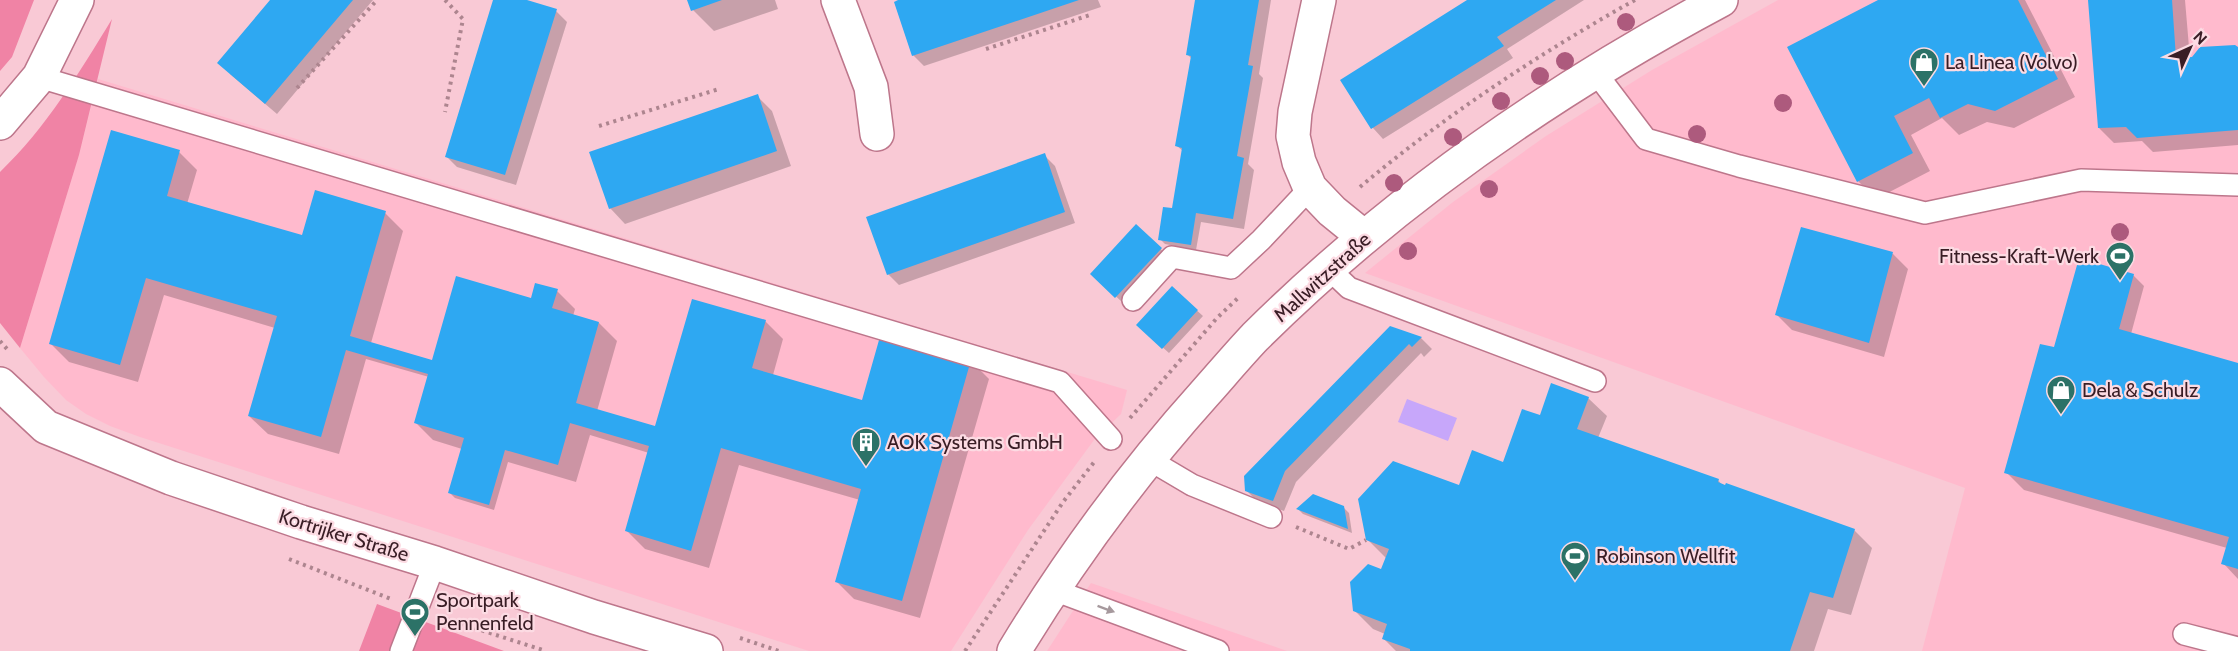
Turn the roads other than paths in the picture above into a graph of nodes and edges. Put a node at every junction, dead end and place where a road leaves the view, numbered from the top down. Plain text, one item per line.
1 (77, 0) edge
2 (838, 0) edge
3 (1319, 0) edge
4 (1721, 0) edge
5 (1596, 73) junction
6 (39, 76) junction
7 (0, 123) edge
8 (877, 134) dead end
9 (2238, 185) edge
10 (1310, 188) junction
11 (1364, 237) junction
12 (1329, 269) junction
13 (1133, 300) dead end
14 (1595, 381) dead end
15 (0, 384) edge
16 (1112, 439) dead end
17 (1148, 459) junction
18 (1271, 517) road end
19 (435, 563) junction
20 (1051, 589) junction
21 (2184, 634) dead end
22 (2238, 648) edge
23 (401, 651) edge
24 (706, 651) edge
25 (1014, 651) edge
26 (1218, 651) edge

1 - 6 street
2 - 8 street
3 - 10 street
4 - 5 street, Mallwitzstraße
5 - 9 lane
5 - 11 street, Mallwitzstraße
6 - 7 street
6 - 16 lane
10 - 11 street
10 - 13 lane
11 - 12 street, Mallwitzstraße
12 - 14 lane
12 - 17 street, Mallwitzstraße
15 - 19 street, Kortrijker Straße
17 - 18 lane
17 - 20 street, Mallwitzstraße
19 - 23 lane
19 - 24 street, Kortrijker Straße
20 - 25 street, Mallwitzstraße
20 -> 26 lane
21 - 22 lane

